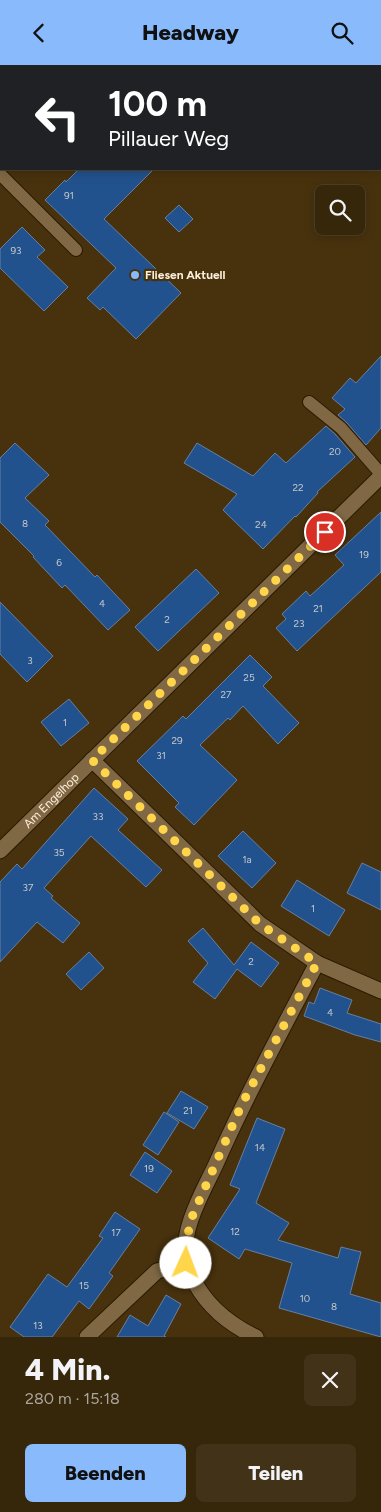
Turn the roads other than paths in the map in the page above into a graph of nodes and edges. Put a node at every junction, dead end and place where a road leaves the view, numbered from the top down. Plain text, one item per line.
1 (0, 174) edge
2 (76, 250) dead end
3 (309, 402) dead end
4 (381, 475) edge
5 (92, 760) junction
6 (0, 851) edge
7 (317, 963) junction
8 (381, 991) edge
9 (186, 1263) junction
10 (87, 1337) edge
11 (256, 1337) edge

1 - 2 lane
3 - 4 lane
4 - 5 street, Am Engelhop
5 - 6 street, Am Engelhop
5 - 7 street
7 - 8 street
7 - 9 street
9 - 10 street
9 - 11 street

